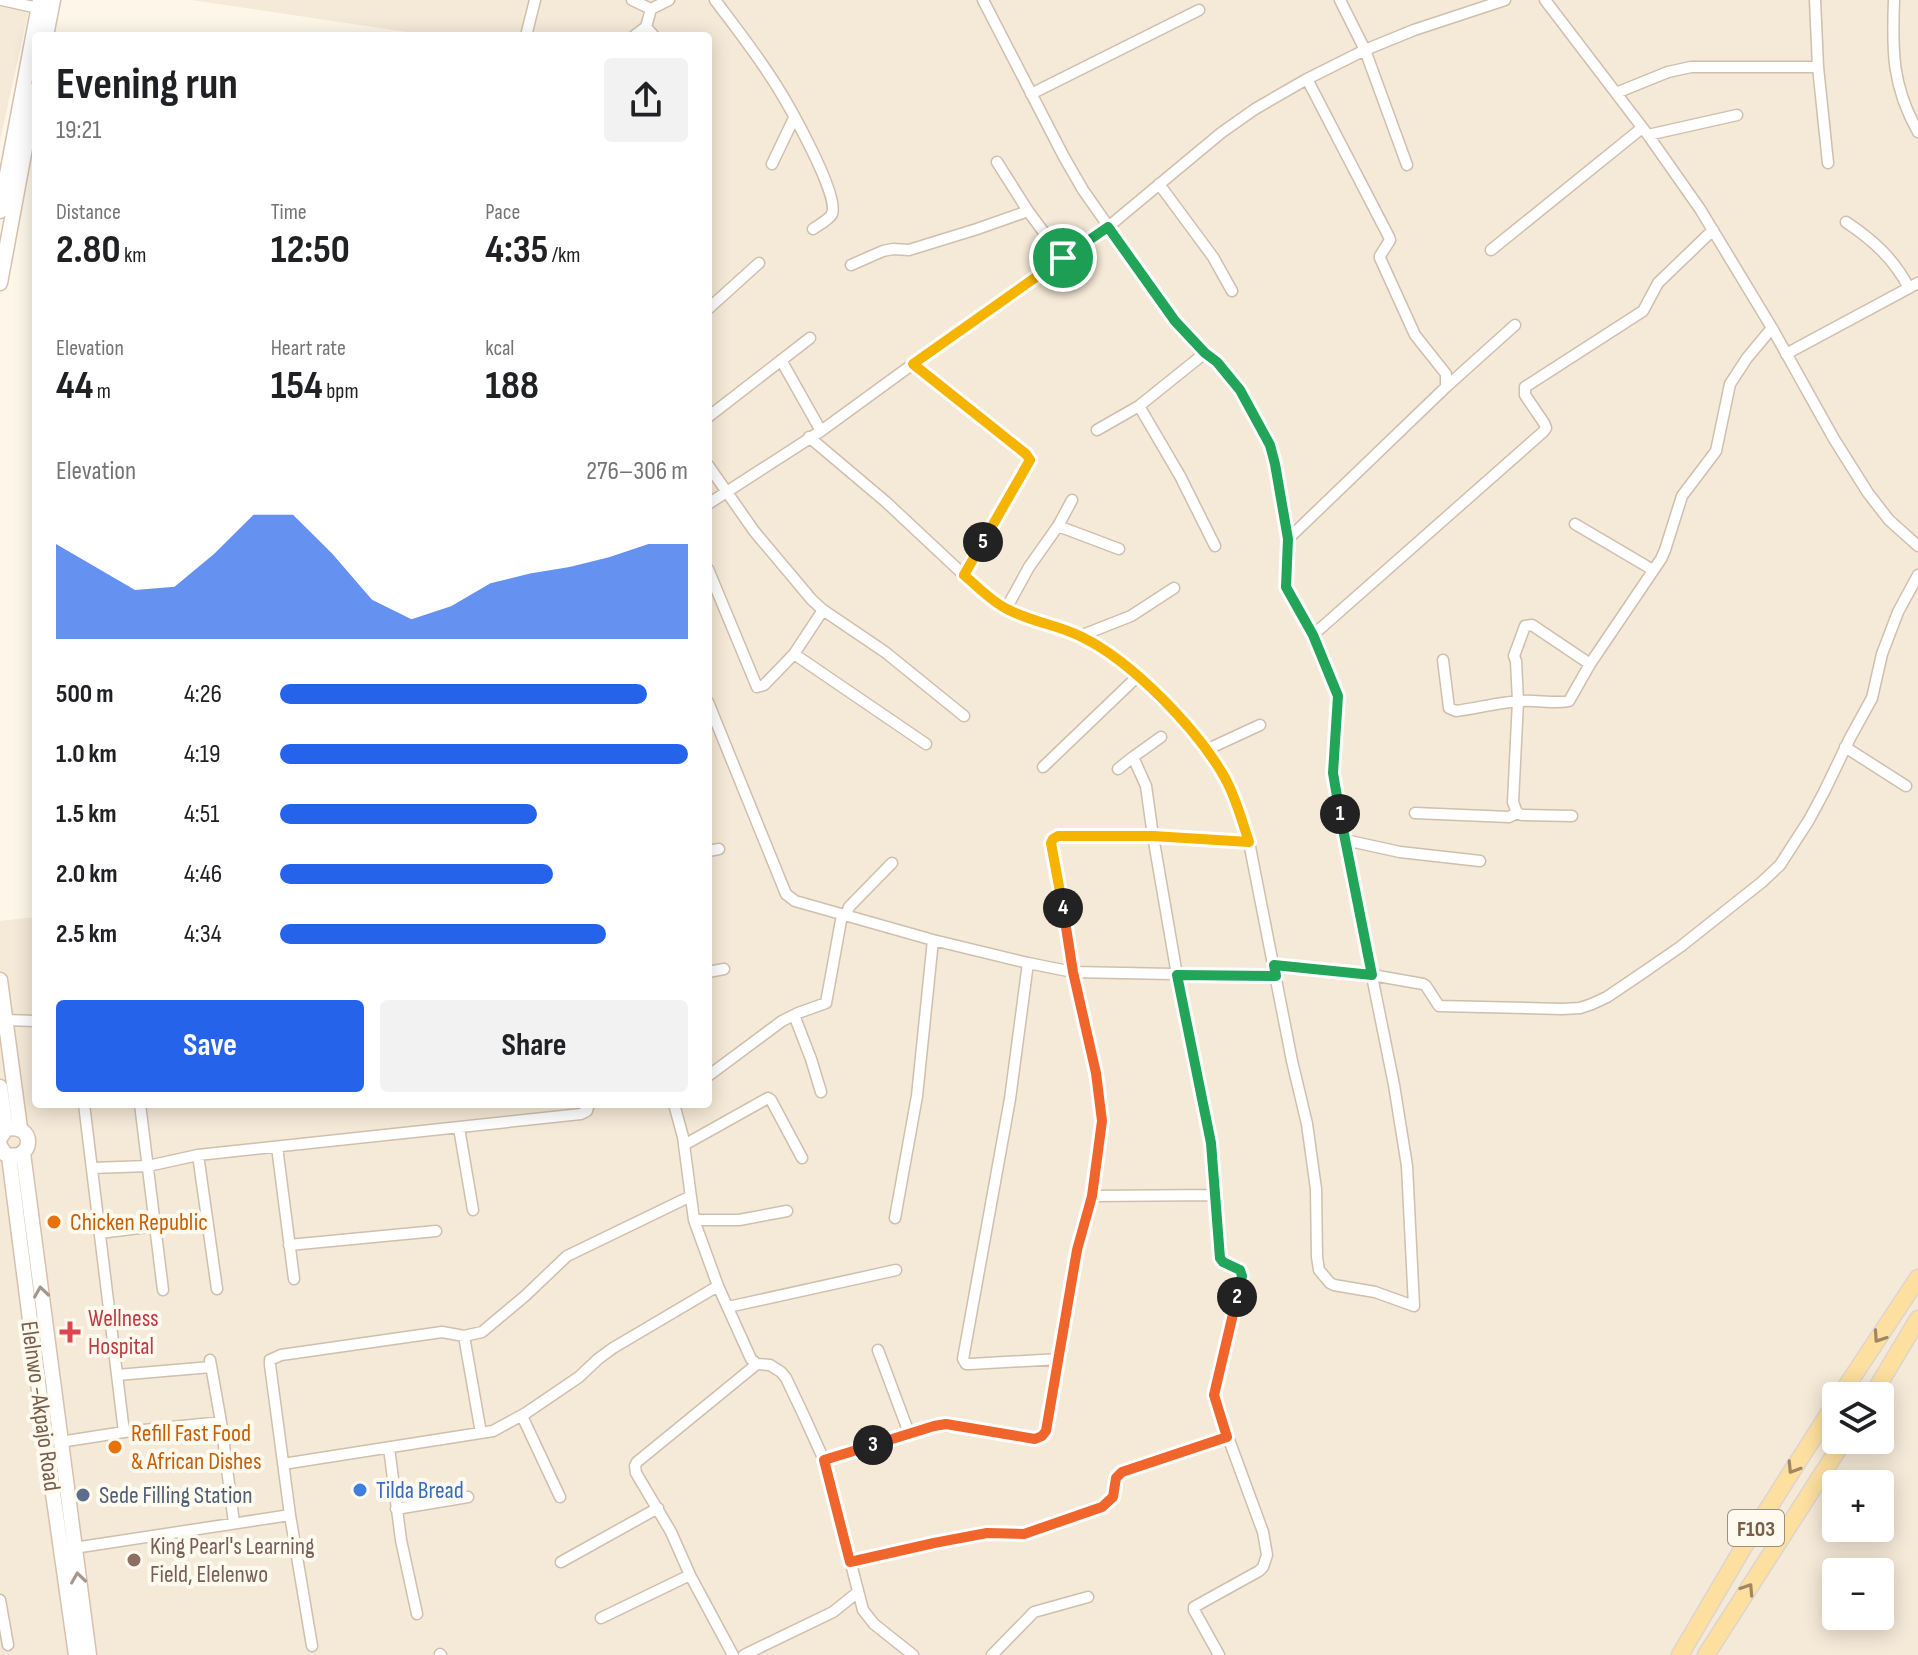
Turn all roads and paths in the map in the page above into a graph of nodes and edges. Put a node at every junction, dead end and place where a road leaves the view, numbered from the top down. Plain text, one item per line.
1 (2, 0) edge
2 (53, 0) edge
3 (535, 0) edge
4 (632, 0) edge
5 (669, 0) edge
6 (715, 0) edge
7 (983, 0) edge
8 (1340, 0) edge
9 (1505, 0) edge
10 (1545, 0) edge
11 (1815, 0) edge
12 (1894, 0) edge
13 (39, 4) edge
14 (651, 9) junction
15 (1199, 10) dead end
16 (33, 32) edge
17 (47, 32) edge
18 (527, 32) edge
19 (650, 32) edge
20 (32, 37) edge
21 (1365, 50) junction
22 (1818, 67) junction
23 (1307, 79) junction
24 (1616, 93) junction
25 (1031, 94) junction
26 (32, 111) edge
27 (1737, 115) dead end
28 (794, 118) junction
29 (1645, 132) junction
30 (1918, 132) edge
31 (997, 162) dead end
32 (1828, 163) dead end
33 (772, 164) dead end
34 (1407, 165) dead end
35 (4, 170) edge
36 (1159, 184) junction
37 (0, 211) edge
38 (1028, 211) junction
39 (1846, 222) dead end
40 (1108, 227) junction
41 (813, 229) dead end
42 (1713, 230) junction
43 (1491, 250) dead end
44 (1063, 258) junction
45 (759, 263) dead end
46 (851, 265) dead end
47 (0, 283) edge
48 (1914, 286) edge
49 (1232, 291) dead end
50 (712, 305) edge
51 (1515, 325) dead end
52 (1772, 328) junction
53 (810, 338) dead end
54 (1205, 353) junction
55 (1786, 354) junction
56 (781, 360) junction
57 (913, 364) junction
58 (1446, 387) junction
59 (1139, 406) junction
60 (712, 414) edge
61 (1097, 430) dead end
62 (821, 431) junction
63 (809, 437) junction
64 (712, 471) edge
65 (726, 492) junction
66 (1072, 500) dead end
67 (712, 501) edge
68 (1575, 524) dead end
69 (1058, 526) junction
70 (1288, 539) junction
71 (1215, 546) dead end
72 (1918, 546) edge
73 (1119, 549) dead end
74 (1653, 570) junction
75 (964, 575) junction
76 (1918, 575) edge
77 (712, 579) edge
78 (1174, 588) dead end
79 (1006, 609) junction
80 (823, 610) junction
81 (1313, 635) junction
82 (1080, 636) junction
83 (794, 654) junction
84 (1443, 660) dead end
85 (1590, 664) junction
86 (1138, 676) junction
87 (1518, 701) junction
88 (964, 716) dead end
89 (712, 721) edge
90 (1260, 725) dead end
91 (1161, 737) dead end
92 (926, 744) dead end
93 (1845, 747) junction
94 (1206, 750) junction
95 (1133, 757) junction
96 (1043, 767) dead end
97 (1118, 769) dead end
98 (1906, 786) dead end
99 (1415, 813) dead end
100 (1517, 813) junction
101 (1572, 816) dead end
102 (1153, 836) junction
103 (1345, 840) junction
104 (1249, 842) junction
105 (1480, 861) dead end
106 (892, 863) dead end
107 (844, 916) junction
108 (933, 940) junction
109 (1028, 963) junction
110 (724, 969) dead end
111 (1275, 970) junction
112 (712, 971) edge
113 (1073, 972) junction
114 (1177, 975) junction
115 (1372, 975) junction
116 (0, 980) edge
117 (794, 1015) junction
118 (5, 1020) junction
119 (32, 1021) edge
120 (712, 1073) edge
121 (0, 1087) edge
122 (821, 1092) dead end
123 (1, 1105) edge
124 (84, 1108) edge
125 (141, 1108) edge
126 (588, 1108) edge
127 (675, 1108) edge
128 (459, 1128) junction
129 (5, 1134) edge
130 (684, 1145) junction
131 (277, 1147) junction
132 (7, 1153) edge
133 (198, 1155) junction
134 (802, 1158) dead end
135 (148, 1166) junction
136 (92, 1168) junction
137 (0, 1171) edge
138 (12, 1184) junction
139 (1216, 1195) junction
140 (1092, 1196) junction
141 (689, 1197) junction
142 (473, 1210) dead end
143 (787, 1211) dead end
144 (895, 1218) dead end
145 (694, 1220) junction
146 (155, 1226) junction
147 (436, 1231) dead end
148 (100, 1233) junction
149 (289, 1245) junction
150 (896, 1270) dead end
151 (1918, 1278) edge
152 (294, 1279) dead end
153 (718, 1286) junction
154 (217, 1289) dead end
155 (163, 1290) dead end
156 (728, 1307) junction
157 (1918, 1319) edge
158 (464, 1336) junction
159 (878, 1350) dead end
160 (1059, 1359) junction
161 (757, 1364) junction
162 (117, 1375) junction
163 (1849, 1382) edge
164 (1880, 1382) edge
165 (522, 1416) junction
166 (221, 1422) junction
167 (1822, 1424) edge
168 (124, 1432) junction
169 (481, 1433) junction
170 (909, 1433) junction
171 (1227, 1437) junction
172 (60, 1442) junction
173 (389, 1448) junction
174 (1835, 1454) edge
175 (824, 1460) junction
176 (283, 1464) junction
177 (468, 1497) dead end
178 (560, 1497) dead end
179 (658, 1508) junction
180 (396, 1509) junction
181 (290, 1515) junction
182 (234, 1523) junction
183 (74, 1548) junction
184 (561, 1562) dead end
185 (850, 1562) junction
186 (690, 1575) junction
187 (858, 1592) junction
188 (1088, 1597) dead end
189 (0, 1600) edge
190 (417, 1614) dead end
191 (601, 1618) dead end
192 (8, 1645) dead end
193 (312, 1646) dead end
194 (76, 1655) edge
195 (89, 1655) edge
196 (733, 1655) edge
197 (744, 1655) edge
198 (913, 1655) edge
199 (992, 1655) edge
200 (1219, 1655) edge
201 (1680, 1655) edge
202 (1706, 1655) edge

1 - 13 street
2 - 17 main road
3 - 18 street
4 - 14 street
5 - 14 street
6 - 28 street
7 - 25 street
8 - 21 street
9 - 21 street
10 - 24 street
11 - 22 street
12 - 30 street
13 - 16 main road
14 - 19 street
15 - 25 street
20 - 35 main road
21 - 23 street
21 - 34 street
22 - 24 street
22 - 32 street
23 - 36 street
23 - 58 street
24 - 29 street
25 - 40 street
26 - 47 main road
27 - 29 street
28 - 33 street
28 - 41 street
29 - 42 street
29 - 43 street
31 - 38 street
35 - 37 main road
36 - 40 street
36 - 49 street
38 - 44 street
38 - 46 street
39 - 48 street
40 - 44 street
40 - 54 street
42 - 52 street
42 - 81 street
44 - 57 street
45 - 50 street
48 - 55 street
51 - 58 street
52 - 55 street
52 - 74 street
53 - 56 street
54 - 59 street
54 - 70 street
55 - 72 street
56 - 60 street
56 - 62 street
57 - 62 street
57 - 75 street
58 - 70 street
59 - 61 street
59 - 71 street
62 - 63 street
63 - 65 street
63 - 75 street
64 - 65 street
65 - 67 street
65 - 80 street
66 - 69 street
68 - 74 street
69 - 73 street
69 - 79 street
70 - 81 street
74 - 85 street
75 - 79 street
76 - 93 street
77 - 83 street
78 - 82 street
79 - 82 street
80 - 83 street
80 - 88 street
81 - 103 street
82 - 86 street
83 - 92 street
84 - 87 street
85 - 87 street
85 - 87 street
86 - 94 street
86 - 96 street
87 - 100 street
89 - 107 street
90 - 94 street
91 - 95 street
93 - 98 street
93 - 115 street
94 - 104 street
95 - 97 street
95 - 102 street
99 - 100 street
100 - 101 street
102 - 104 street
102 - 113 street
102 - 114 street
103 - 105 street
103 - 115 street
104 - 111 street
106 - 107 street
107 - 108 street
107 - 117 street
108 - 109 street
108 - 144 street
109 - 113 street
109 - 160 street
110 - 112 street
111 - 114 street
111 - 115 street
111 - 115 street
113 - 114 street
113 - 140 street
114 - 139 street
116 - 118 main road
117 - 120 street
117 - 122 street
118 - 119 street
118 - 129 main road
121 - 123 main road
123 - 129 main road
124 - 136 street
125 - 135 street
126 - 128 street
127 - 130 street
128 - 131 street
128 - 142 street
129 - 132 main road
130 - 134 street
130 - 141 street
131 - 133 street
131 - 149 street
132 - 138 main road, Elelnwo -Akpajo Road
172 -> 132 main road
133 - 135 street
133 - 154 street
135 - 136 street
135 - 146 street
136 - 148 street
137 - 138 main road
138 - 194 main road, Elelnwo -Akpajo Road
139 - 140 street
139 - 171 street
140 - 160 street
141 - 145 street
141 - 158 street
143 - 145 street
145 - 153 street
146 - 148 street
146 - 155 street
147 - 149 street
148 - 162 street
149 - 152 street
150 - 156 street
151 -> 163 main road
153 - 156 street
153 - 165 street
156 - 161 street
157 - 164 main road
158 - 169 street
158 - 176 street
159 - 170 street
160 - 170 street
161 - 175 street
161 - 179 street
162 - 166 street
162 - 168 street
165 - 169 street
165 - 178 street
166 - 168 street
166 - 182 street
167 -> 201 main road, F103
168 - 172 street
169 - 173 street
170 - 175 street
171 - 185 street
171 - 200 street
172 - 183 main road
173 - 176 street
173 - 180 street
202 -> 174 main road, F103
175 - 185 street
176 - 181 street
177 - 180 street
179 - 184 street
179 - 186 street
180 - 190 street
181 - 182 street
181 - 193 street
182 - 183 street
195 -> 183 main road
185 - 187 street
186 - 191 street
186 - 196 street
187 - 197 street
187 - 198 street
188 - 199 street
189 - 192 street

